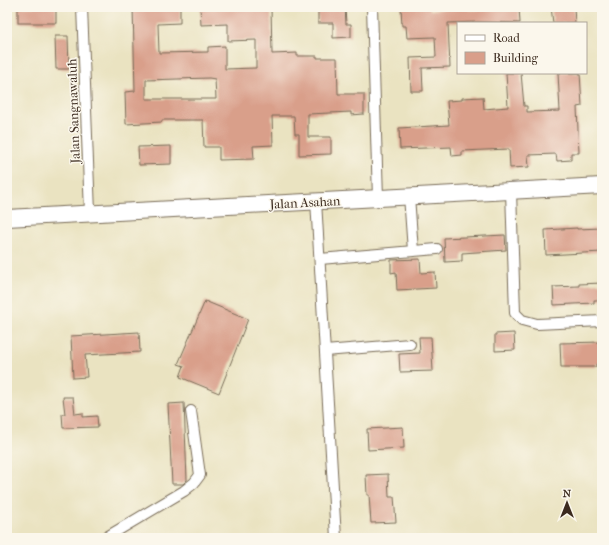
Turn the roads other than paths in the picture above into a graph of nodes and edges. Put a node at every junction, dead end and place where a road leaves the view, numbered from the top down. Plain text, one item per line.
1 (82, 7) edge
2 (372, 7) edge
3 (602, 186) edge
4 (511, 191) junction
5 (409, 196) junction
6 (378, 198) junction
7 (316, 201) junction
8 (90, 213) junction
9 (7, 218) edge
10 (437, 249) dead end
11 (413, 251) junction
12 (320, 259) junction
13 (602, 321) edge
14 (410, 344) dead end
15 (325, 352) junction
16 (191, 411) dead end
17 (105, 538) edge
18 (336, 538) edge

1 - 8 street, Jalan Sangnawaluh
2 - 6 street
3 - 4 main road, Jalan Asahan
4 - 5 main road, Jalan Asahan
4 - 13 street
5 - 6 main road, Jalan Asahan
5 - 11 street
6 - 7 main road, Jalan Asahan
7 - 8 main road, Jalan Asahan
7 - 12 street
8 - 9 main road, Jalan Asahan
10 - 11 street
11 - 12 street
12 - 15 street
14 - 15 street
15 - 18 street
16 - 17 street

